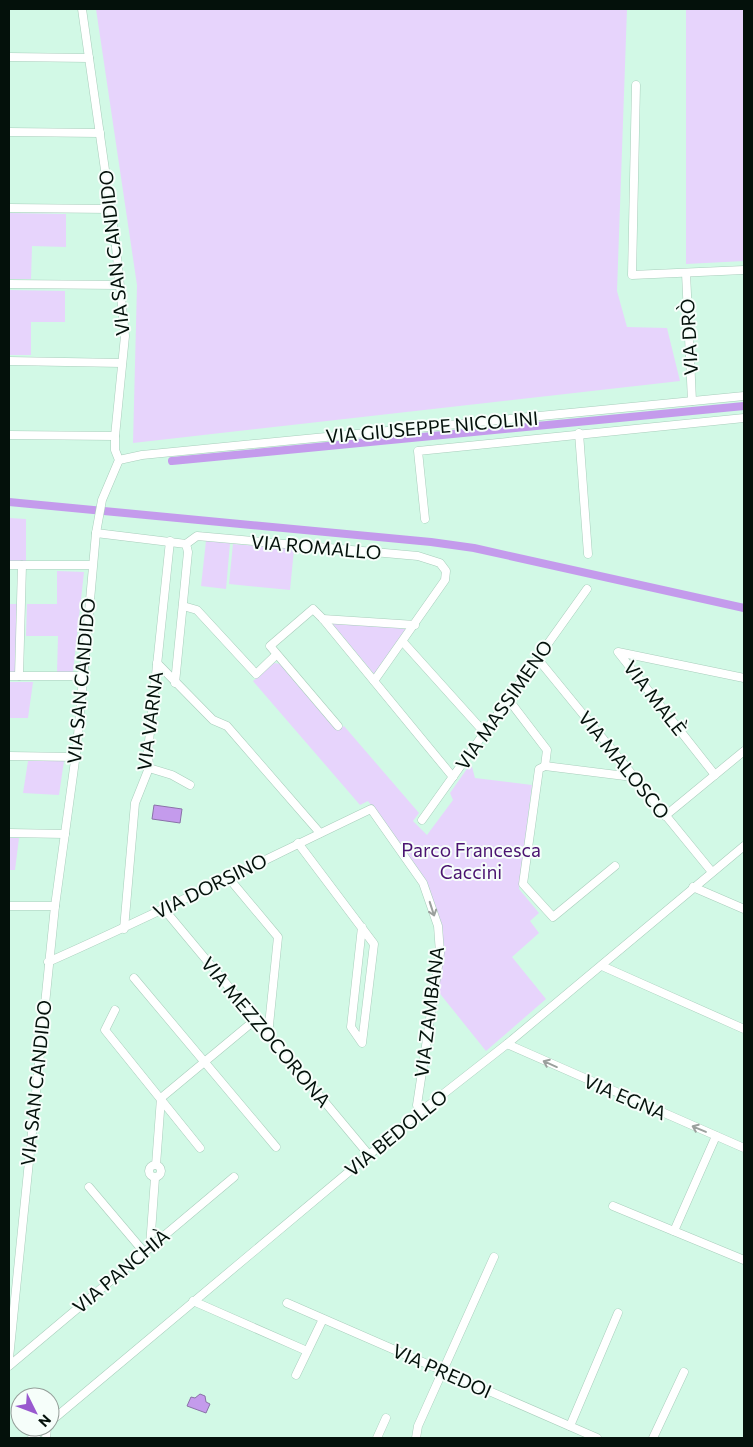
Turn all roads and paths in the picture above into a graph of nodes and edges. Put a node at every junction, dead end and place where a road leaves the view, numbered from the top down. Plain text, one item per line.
1 (82, 9) edge
2 (9, 57) edge
3 (89, 58) junction
4 (636, 85) dead end
5 (9, 132) edge
6 (100, 133) junction
7 (9, 208) edge
8 (111, 209) junction
9 (744, 270) edge
10 (686, 273) junction
11 (9, 284) edge
12 (119, 285) junction
13 (9, 361) edge
14 (122, 363) junction
15 (744, 396) edge
16 (692, 401) junction
17 (744, 418) edge
18 (579, 433) junction
19 (9, 435) edge
20 (115, 436) junction
21 (119, 460) junction
22 (425, 518) dead end
23 (96, 533) junction
24 (170, 541) junction
25 (186, 544) junction
26 (588, 554) dead end
27 (9, 565) edge
28 (22, 565) junction
29 (92, 565) junction
30 (587, 589) dead end
31 (183, 606) junction
32 (324, 618) junction
33 (415, 625) junction
34 (403, 642) junction
35 (276, 655) junction
36 (537, 658) junction
37 (157, 663) junction
38 (9, 676) edge
39 (19, 676) junction
40 (82, 676) junction
41 (744, 678) edge
42 (374, 681) junction
43 (175, 682) junction
44 (508, 699) junction
45 (338, 726) dead end
46 (484, 732) junction
47 (744, 751) edge
48 (9, 756) edge
49 (75, 757) junction
50 (544, 766) junction
51 (149, 768) junction
52 (715, 775) junction
53 (453, 777) junction
54 (633, 777) junction
55 (190, 785) dead end
56 (371, 808) joint
57 (665, 816) junction
58 (422, 820) dead end
59 (9, 833) edge
60 (320, 833) junction
61 (65, 834) junction
62 (298, 843) junction
63 (744, 846) edge
64 (615, 866) dead end
65 (712, 872) junction
66 (227, 876) junction
67 (693, 887) junction
68 (9, 906) edge
69 (55, 906) junction
70 (163, 908) junction
71 (744, 909) edge
72 (362, 927) junction
73 (124, 929) junction
74 (48, 962) junction
75 (602, 966) junction
76 (134, 978) dead end
77 (115, 1010) dead end
78 (255, 1020) junction
79 (744, 1029) edge
80 (268, 1035) junction
81 (507, 1044) junction
82 (204, 1061) junction
83 (161, 1098) junction
84 (419, 1113) junction
85 (716, 1136) junction
86 (276, 1147) dead end
87 (200, 1148) dead end
88 (744, 1148) edge
89 (369, 1155) junction
90 (234, 1176) dead end
91 (89, 1187) dead end
92 (613, 1206) dead end
93 (674, 1231) junction
94 (147, 1249) junction
95 (494, 1257) dead end
96 (744, 1260) edge
97 (193, 1301) junction
98 (287, 1303) dead end
99 (618, 1313) dead end
100 (323, 1319) junction
101 (307, 1351) junction
102 (9, 1358) edge
103 (9, 1366) edge
104 (442, 1371) junction
105 (684, 1372) dead end
106 (296, 1375) dead end
107 (60, 1414) edge
108 (386, 1418) dead end
109 (570, 1426) junction
110 (31, 1438) edge
111 (36, 1438) edge
112 (377, 1438) edge
113 (416, 1438) edge
114 (597, 1438) edge
115 (653, 1438) edge

1 - 3 street, VIA SAN CANDIDO
2 - 3 street
3 - 6 street, VIA SAN CANDIDO
4 - 10 street
5 - 6 street
6 - 8 street, VIA SAN CANDIDO
7 - 8 street
8 - 12 street, VIA SAN CANDIDO
9 - 10 street
10 - 16 street, VIA DRÒ
11 - 12 street
12 - 14 street, VIA SAN CANDIDO
13 - 14 street
14 - 20 street, VIA SAN CANDIDO
15 - 16 street, VIA GIUSEPPE NICOLINI
16 - 21 street, VIA GIUSEPPE NICOLINI
17 - 18 street
18 - 22 street
18 - 26 street
19 - 20 street
20 - 21 street, VIA SAN CANDIDO
21 - 23 street, VIA SAN CANDIDO
23 - 24 street
23 - 29 street, VIA SAN CANDIDO
24 - 25 street
24 - 37 street, VIA VARNA
25 - 31 street
25 - 33 street, VIA ROMALLO
27 - 28 street
28 - 29 street
28 - 39 street
29 - 40 street, VIA SAN CANDIDO
30 - 36 street, VIA MASSIMENO
31 - 35 street
31 - 43 street
32 - 33 street
32 - 35 street
32 - 42 street
33 - 34 street
34 - 42 street
34 - 46 street
35 - 45 street
36 - 44 street, VIA MASSIMENO
36 - 54 street, VIA MALOSCO
37 - 43 street
37 - 51 street, VIA VARNA
38 - 39 street
39 - 40 street
40 - 49 street, VIA SAN CANDIDO
41 - 52 street, VIA MALÈ
42 - 53 street
43 - 60 street
44 - 46 street, VIA MASSIMENO
44 - 50 street
46 - 53 street, VIA MASSIMENO
47 - 52 street
48 - 49 street
49 - 61 street, VIA SAN CANDIDO
50 - 54 street
50 - 64 street
51 - 55 street
51 - 73 street, VIA VARNA
52 - 57 street
53 - 58 street, VIA MASSIMENO
54 - 57 street, VIA MALOSCO
56 - 60 street, VIA DORSINO
56 -> 84 street, VIA ZAMBANA
57 - 65 street, VIA MALOSCO
59 - 61 street
60 - 62 street, VIA DORSINO
61 - 69 street, VIA SAN CANDIDO
62 - 66 street, VIA DORSINO
62 - 72 street
63 - 65 street, VIA BEDOLLO
65 - 67 street, VIA BEDOLLO
66 - 70 street, VIA DORSINO
66 - 80 street
67 - 71 street
67 - 75 street, VIA BEDOLLO
68 - 69 street
69 - 74 street, VIA SAN CANDIDO
70 - 73 street, VIA DORSINO
70 - 78 street, VIA MEZZOCORONA
72 - 72 street
73 - 74 street, VIA DORSINO
74 - 102 street, VIA SAN CANDIDO
75 - 79 street
75 - 81 street, VIA BEDOLLO
76 - 82 street
77 - 83 street
78 - 80 street, VIA MEZZOCORONA
78 - 82 street
80 - 89 street, VIA MEZZOCORONA
81 - 84 street, VIA BEDOLLO
85 -> 81 street, VIA EGNA
82 - 83 street
82 - 86 street
83 - 87 street
83 - 94 street
84 - 89 street, VIA BEDOLLO
85 - 88 street, VIA EGNA
85 - 93 street
89 - 97 street, VIA BEDOLLO
90 - 94 street, VIA PANCHIÀ
91 - 94 street
92 - 93 street
93 - 96 street
94 - 103 street, VIA PANCHIÀ
95 - 104 street
97 - 101 street
97 - 107 street, VIA BEDOLLO
98 - 100 street, VIA PREDOI
99 - 109 street
100 - 101 street
100 - 104 street, VIA PREDOI
101 - 106 street
104 - 109 street, VIA PREDOI
104 - 113 street
105 - 115 street
108 - 112 street
109 - 114 street, VIA PREDOI
110 - 111 street

